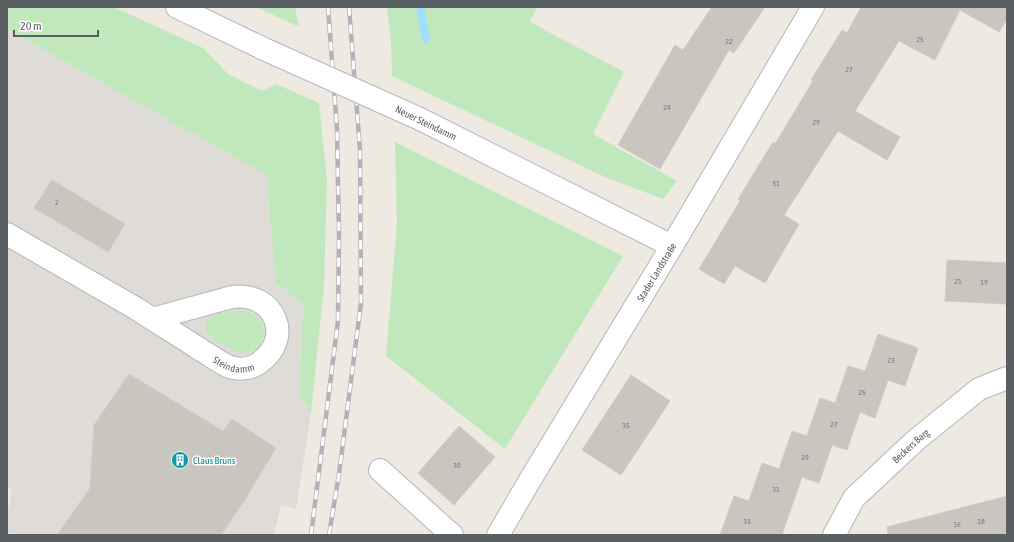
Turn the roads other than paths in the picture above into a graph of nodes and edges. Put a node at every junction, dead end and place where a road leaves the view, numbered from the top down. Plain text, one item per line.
1 (177, 7) edge
2 (813, 7) edge
3 (7, 234) edge
4 (672, 246) junction
5 (152, 319) junction
6 (1007, 378) edge
7 (380, 470) dead end
8 (452, 535) edge
9 (498, 535) edge
10 (834, 535) edge

1 - 4 street, Neuer Steindamm, bridge
2 - 4 street, Stader Landstraße
3 - 5 street, Steindamm
4 - 9 street, Stader Landstraße
5 - 5 street, Steindamm
6 - 10 street, Beckers Barg
7 - 8 street

